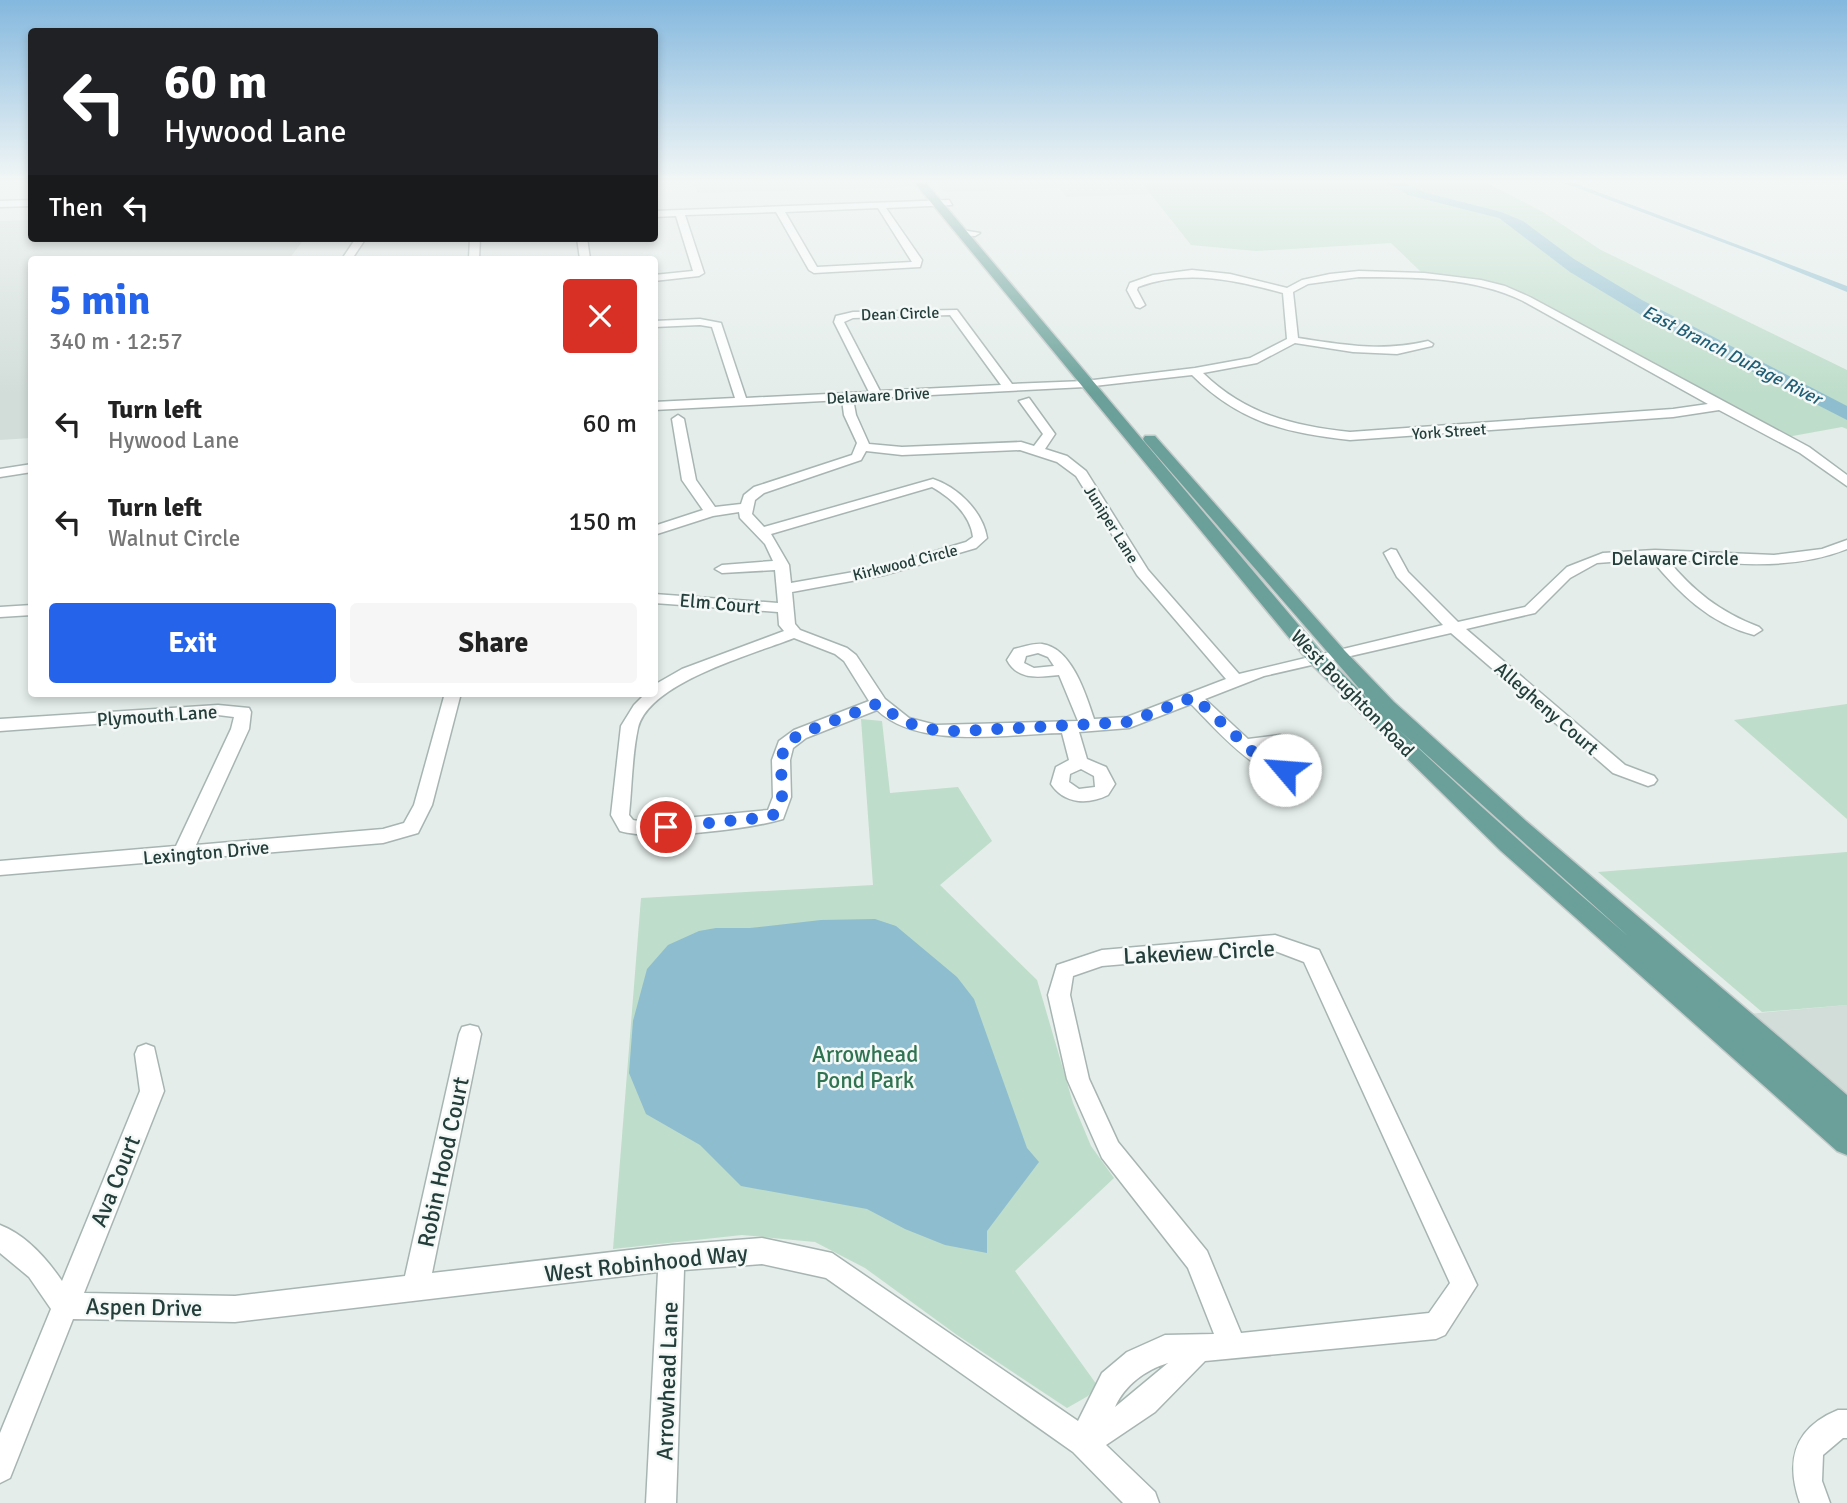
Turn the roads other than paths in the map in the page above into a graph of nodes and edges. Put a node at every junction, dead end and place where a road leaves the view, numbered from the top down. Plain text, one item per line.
1 (693, 253) edge
2 (803, 253) edge
3 (910, 253) edge
4 (986, 253) edge
5 (658, 278) edge
6 (1288, 291) junction
7 (1140, 305) dead end
8 (658, 324) edge
9 (1293, 340) junction
10 (1429, 344) dead end
11 (1195, 371) junction
12 (1093, 383) junction
13 (1009, 388) junction
14 (876, 394) junction
15 (847, 397) junction
16 (1025, 401) dead end
17 (742, 402) junction
18 (658, 406) edge
19 (1721, 406) junction
20 (678, 419) dead end
21 (863, 447) junction
22 (1038, 450) junction
23 (28, 469) edge
24 (0, 473) edge
25 (1847, 482) edge
26 (745, 508) junction
27 (711, 512) junction
28 (658, 530) edge
29 (762, 532) junction
30 (1847, 544) edge
31 (1391, 553) dead end
32 (1655, 554) junction
33 (782, 565) junction
34 (722, 569) dead end
35 (784, 589) junction
36 (658, 598) edge
37 (785, 608) junction
38 (28, 610) edge
39 (0, 612) edge
40 (1453, 626) junction
41 (1754, 630) dead end
42 (794, 633) junction
43 (1327, 656) junction
44 (1062, 670) dead end
45 (1236, 680) junction
46 (658, 690) edge
47 (452, 697) edge
48 (651, 697) edge
49 (1194, 697) junction
50 (879, 703) junction
51 (0, 725) edge
52 (1088, 726) junction
53 (1069, 727) junction
54 (1245, 745) dead end
55 (1079, 763) dead end
56 (1648, 780) dead end
57 (182, 854) junction
58 (0, 869) edge
59 (470, 1034) dead end
60 (146, 1054) dead end
61 (1847, 1112) edge
62 (1847, 1142) edge
63 (0, 1237) edge
64 (672, 1258) junction
65 (415, 1290) junction
66 (64, 1306) junction
67 (235, 1308) joint
68 (1233, 1347) junction
69 (1847, 1424) edge
70 (1083, 1442) junction
71 (0, 1468) edge
72 (662, 1503) edge
73 (1144, 1503) edge
74 (1815, 1503) edge

1 - 5 street
2 - 3 street
4 - 12 main road, West Boughton Road
6 - 7 street
6 - 9 street
6 - 19 street
8 - 17 street
9 - 10 street
9 - 11 street
11 - 12 street
11 - 19 street, York Street
12 - 13 street, Delaware Drive
12 - 43 main road, West Boughton Road
13 - 14 street, Delaware Drive
13 - 14 street, Dean Circle
14 - 15 street, Delaware Drive
15 - 17 street, Delaware Drive
15 - 21 street
16 - 22 street
17 - 18 street, Delaware Drive
19 - 25 street
20 - 27 street
21 - 22 street, Juniper Lane
21 - 26 street
22 - 45 street, Juniper Lane
23 - 24 street
26 - 27 street
26 - 29 street
27 - 28 street
29 - 33 street
29 - 35 street, Kirkwood Circle
30 - 32 street, Delaware Circle
31 - 40 street, Allegheny Court
32 - 40 street, Delaware Circle
32 - 41 street
33 - 34 street
33 - 35 street
35 - 37 street
36 - 37 street, Elm Court
37 - 42 street
38 - 39 street
40 - 43 street, Delaware Circle
40 - 56 street, Allegheny Court
42 - 46 street
42 - 50 street
43 - 45 street, Delaware Circle
43 - 61 main road, West Boughton Road
43 - 62 main road, West Boughton Road
44 - 52 street
45 - 49 street, Delaware Circle
47 - 57 street, Lexington Drive
48 - 50 street
49 - 52 street, Delaware Circle
49 - 54 street
50 - 53 street, Delaware Circle
51 - 57 street, Plymouth Lane
52 - 53 street, Delaware Circle
53 - 55 street
57 - 58 street, Lexington Drive
59 - 65 street, Robin Hood Court
60 - 66 street, Ava Court
63 - 66 street, Aspen Drive
64 - 65 street, West Robinhood Way
64 - 70 street, West Robinhood Way
64 - 72 street, Arrowhead Lane
65 - 67 street, West Robinhood Way
66 - 67 street, Aspen Drive
66 - 71 street, Ava Court
68 - 68 street, Lakeview Circle
68 - 70 street, Lakeview Circle
69 - 74 street
70 - 73 street, West Robinhood Way

